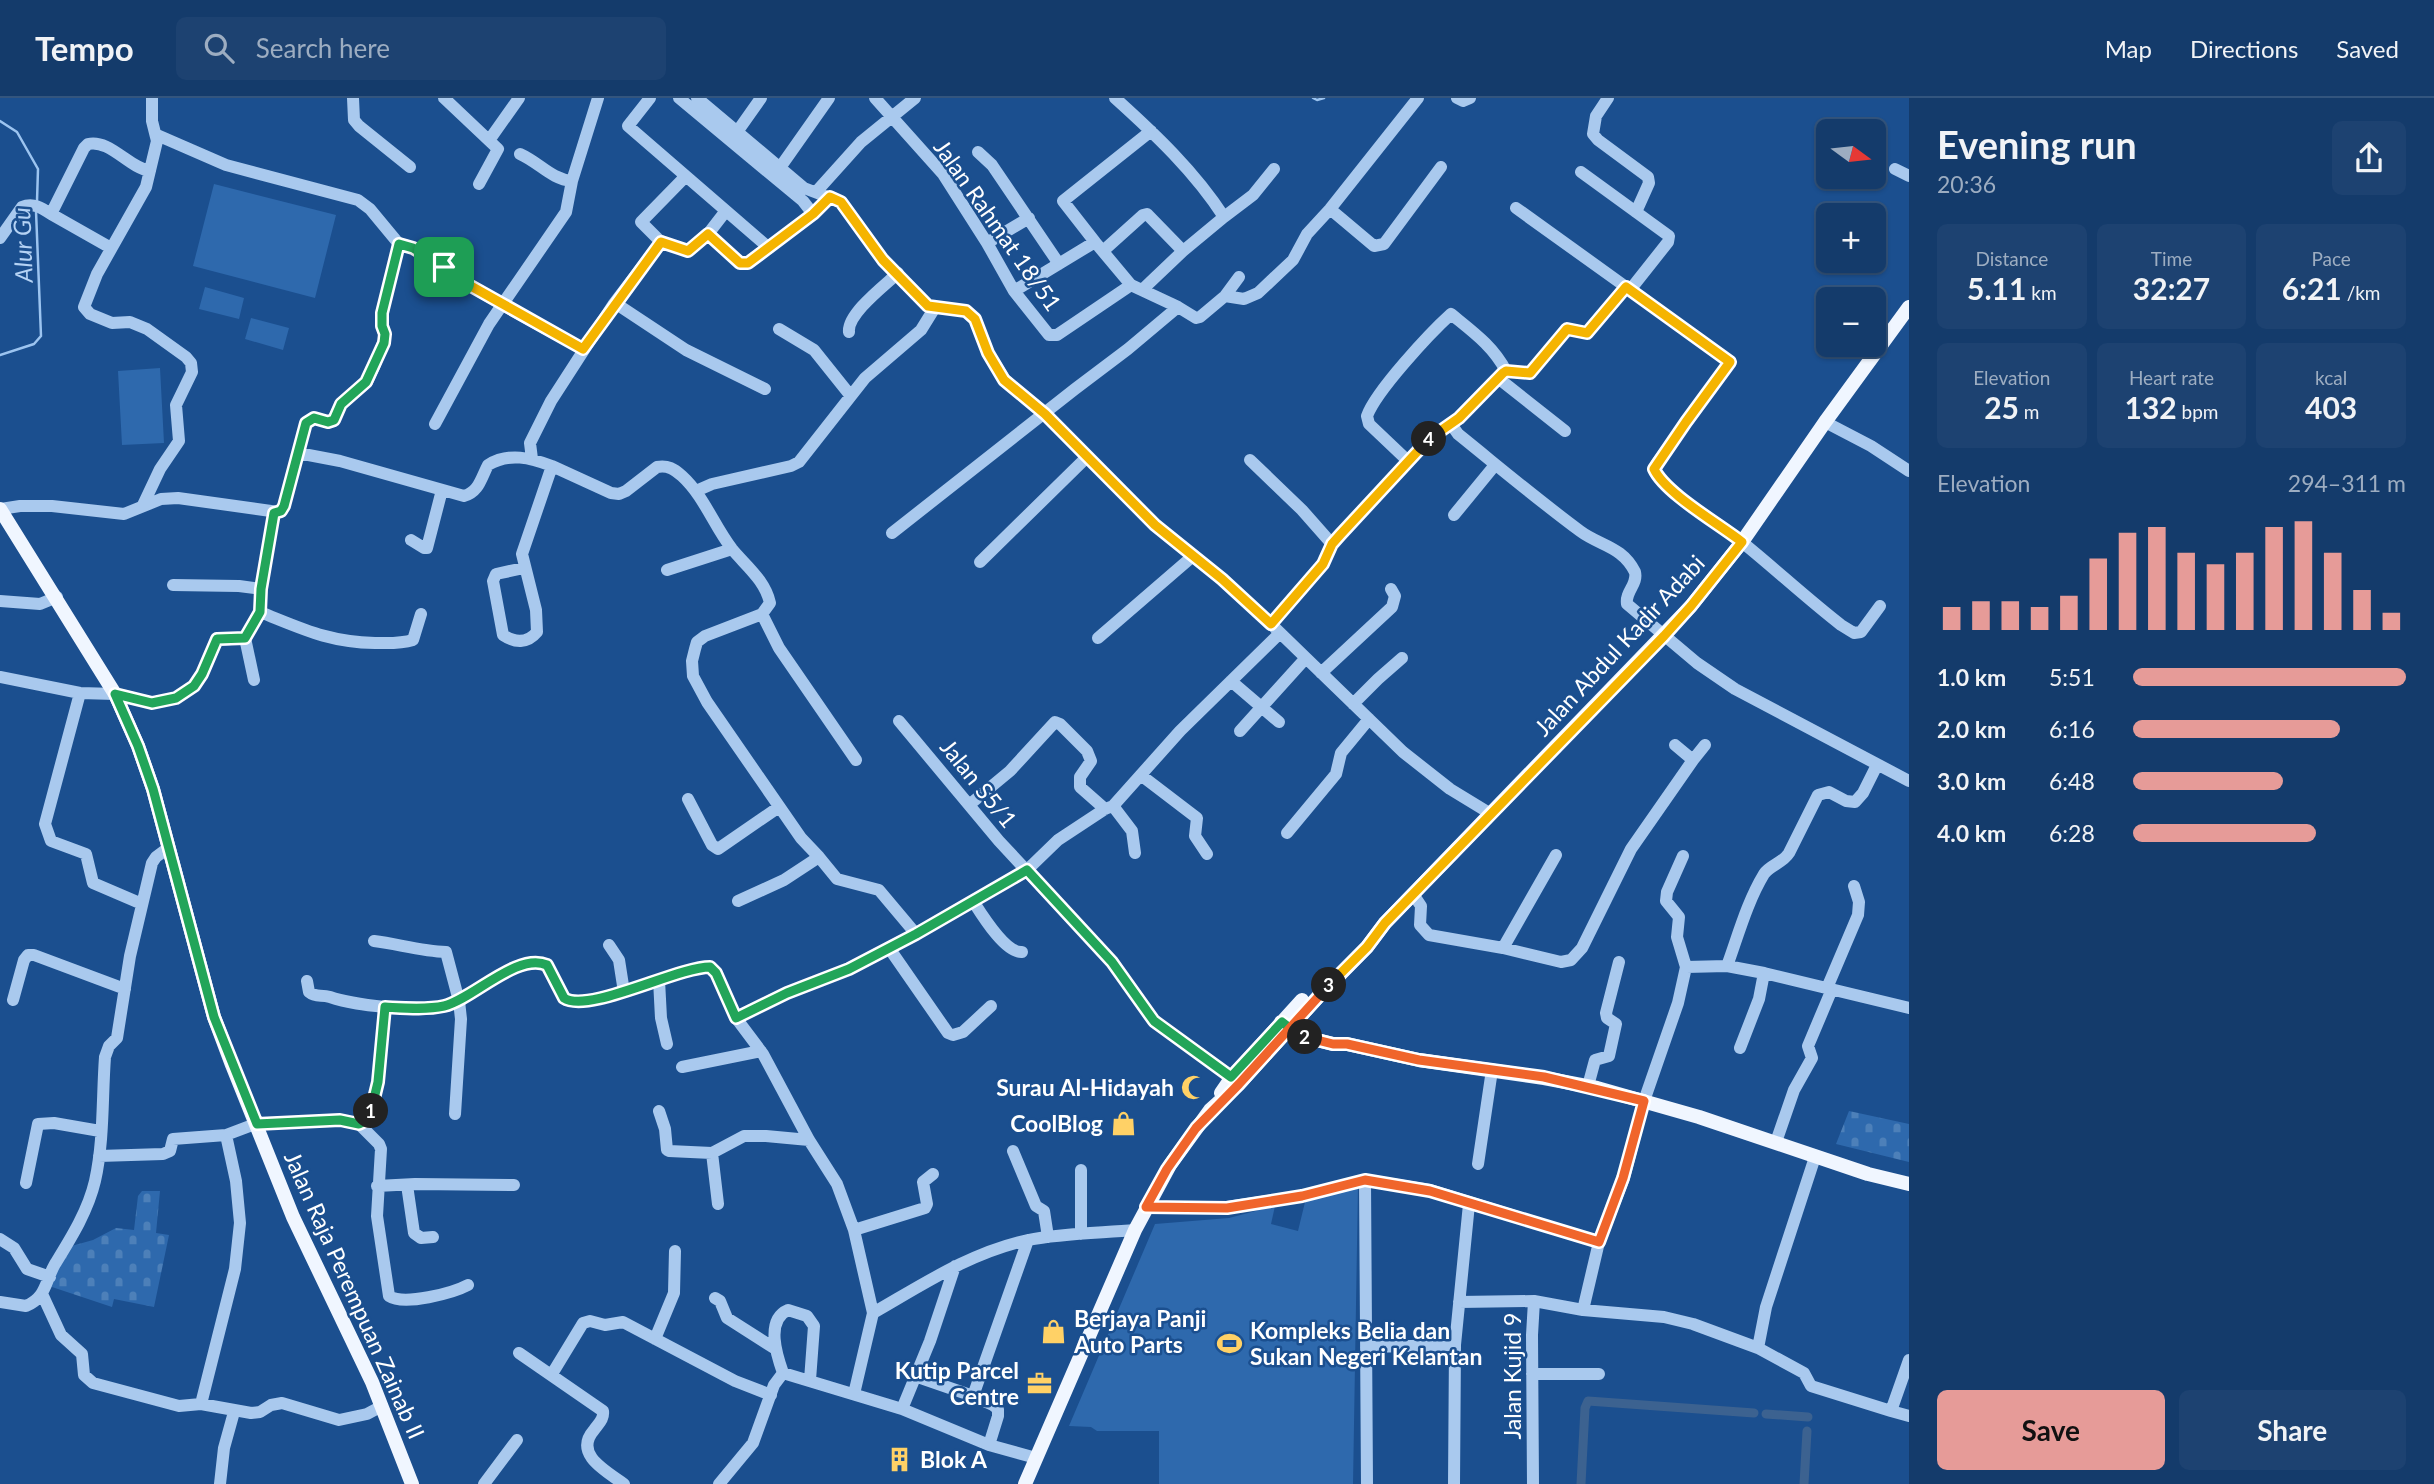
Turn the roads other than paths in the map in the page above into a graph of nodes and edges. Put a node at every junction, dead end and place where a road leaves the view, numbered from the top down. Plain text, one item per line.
1 (152, 98) edge
2 (354, 98) edge
3 (444, 98) edge
4 (519, 98) edge
5 (598, 98) edge
6 (650, 98) edge
7 (679, 98) edge
8 (697, 98) edge
9 (761, 98) edge
10 (829, 98) edge
11 (875, 98) edge
12 (915, 98) edge
13 (1115, 98) edge
14 (1418, 98) edge
15 (1457, 98) edge
16 (1470, 98) edge
17 (1608, 98) edge
18 (892, 116) junction
19 (1151, 131) junction
20 (737, 132) junction
21 (157, 135) junction
22 (490, 139) junction
23 (978, 152) dead end
24 (520, 154) dead end
25 (410, 167) dead end
26 (1441, 167) dead end
27 (779, 169) junction
28 (1274, 169) dead end
29 (1895, 170) dead end
30 (150, 171) junction
31 (1581, 172) dead end
32 (1909, 176) edge
33 (685, 177) junction
34 (572, 181) junction
35 (479, 184) dead end
36 (816, 192) junction
37 (830, 197) junction
38 (1516, 208) dead end
39 (42, 209) junction
40 (1330, 209) junction
41 (725, 212) junction
42 (1636, 212) junction
43 (813, 214) junction
44 (1224, 217) junction
45 (1028, 218) junction
46 (708, 234) junction
47 (0, 238) edge
48 (661, 242) junction
49 (987, 243) junction
50 (399, 244) junction
51 (1099, 246) junction
52 (111, 248) junction
53 (769, 248) junction
54 (1183, 251) junction
55 (1059, 264) junction
56 (898, 273) junction
57 (1239, 277) dead end
58 (1137, 287) junction
59 (1628, 288) junction
60 (1014, 291) junction
61 (1225, 296) junction
62 (615, 303) junction
63 (504, 305) junction
64 (1178, 307) junction
65 (934, 309) junction
66 (1907, 312) edge
67 (779, 329) dead end
68 (849, 332) dead end
69 (583, 349) junction
70 (1502, 374) junction
71 (765, 389) dead end
72 (850, 395) junction
73 (1045, 414) junction
74 (1825, 422) junction
75 (435, 424) dead end
76 (1451, 424) junction
77 (1565, 430) dead end
78 (298, 453) junction
79 (1087, 457) junction
80 (532, 458) junction
81 (1250, 460) dead end
82 (1408, 461) junction
83 (1495, 465) junction
84 (552, 466) junction
85 (1909, 471) edge
86 (442, 490) junction
87 (696, 491) junction
88 (143, 505) junction
89 (0, 509) edge
90 (274, 513) junction
91 (1454, 515) dead end
92 (892, 533) dead end
93 (411, 540) dead end
94 (1742, 542) junction
95 (1332, 544) junction
96 (732, 549) junction
97 (1193, 556) junction
98 (980, 562) dead end
99 (524, 568) junction
100 (667, 570) dead end
101 (173, 585) dead end
102 (261, 589) junction
103 (1391, 589) dead end
104 (57, 597) junction
105 (0, 601) edge
106 (1880, 606) dead end
107 (260, 612) junction
108 (421, 614) dead end
109 (762, 614) junction
110 (1275, 629) junction
111 (1664, 636) junction
112 (245, 638) junction
113 (1098, 638) dead end
114 (1402, 658) dead end
115 (1305, 659) junction
116 (1321, 673) junction
117 (0, 677) edge
118 (254, 680) dead end
119 (1231, 681) junction
120 (80, 693) junction
121 (115, 694) junction
122 (1353, 704) junction
123 (1262, 708) junction
124 (1369, 719) junction
125 (899, 721) dead end
126 (1279, 722) dead end
127 (1240, 731) dead end
128 (1675, 745) dead end
129 (1705, 745) dead end
130 (856, 760) dead end
131 (1693, 760) junction
132 (1877, 765) junction
133 (1142, 776) junction
134 (1909, 781) edge
135 (688, 799) dead end
136 (968, 805) junction
137 (779, 807) junction
138 (1109, 808) junction
139 (1491, 814) junction
140 (1287, 833) dead end
141 (168, 848) junction
142 (1135, 853) dead end
143 (1207, 854) dead end
144 (1556, 855) dead end
145 (819, 856) junction
146 (1683, 856) dead end
147 (1027, 870) junction
148 (1854, 886) dead end
149 (1413, 894) junction
150 (738, 901) dead end
151 (973, 901) junction
152 (142, 904) junction
153 (916, 934) junction
154 (374, 942) dead end
155 (608, 945) dead end
156 (889, 948) junction
157 (1503, 948) junction
158 (1022, 953) dead end
159 (1619, 962) dead end
160 (1727, 966) junction
161 (1686, 967) junction
162 (1764, 973) junction
163 (659, 980) junction
164 (307, 981) dead end
165 (125, 989) junction
166 (1830, 989) junction
167 (624, 992) junction
168 (13, 1000) dead end
169 (458, 1001) junction
170 (990, 1006) dead end
171 (385, 1007) junction
172 (1909, 1008) edge
173 (736, 1018) junction
174 (1288, 1023) junction
175 (667, 1044) dead end
176 (1740, 1048) dead end
177 (761, 1051) junction
178 (682, 1067) dead end
179 (1492, 1070) junction
180 (1231, 1077) junction
181 (1588, 1086) junction
182 (1644, 1101) junction
183 (659, 1111) dead end
184 (1210, 1111) junction
185 (455, 1114) dead end
186 (257, 1124) junction
187 (359, 1124) junction
188 (100, 1131) junction
189 (226, 1135) junction
190 (809, 1140) junction
191 (1776, 1142) junction
192 (1013, 1151) dead end
193 (712, 1153) junction
194 (99, 1156) junction
195 (1815, 1157) junction
196 (1478, 1164) dead end
197 (1081, 1170) dead end
198 (933, 1174) dead end
199 (1365, 1180) junction
200 (26, 1183) dead end
201 (1909, 1184) edge
202 (407, 1185) junction
203 (514, 1185) dead end
204 (377, 1186) junction
205 (718, 1204) dead end
206 (1469, 1204) junction
207 (1146, 1207) junction
208 (854, 1230) junction
209 (1135, 1230) junction
210 (1081, 1234) junction
211 (433, 1237) dead end
212 (1048, 1237) junction
213 (0, 1240) edge
214 (1028, 1240) junction
215 (1599, 1242) junction
216 (675, 1251) dead end
217 (956, 1266) junction
218 (50, 1277) junction
219 (468, 1285) dead end
220 (43, 1296) junction
221 (715, 1298) dead end
222 (1534, 1301) junction
223 (0, 1302) edge
224 (1459, 1302) junction
225 (1583, 1310) junction
226 (873, 1313) junction
227 (655, 1339) junction
228 (1455, 1345) junction
229 (1366, 1347) junction
230 (774, 1348) junction
231 (1758, 1348) junction
232 (519, 1353) dead end
233 (1909, 1360) edge
234 (783, 1373) junction
235 (552, 1374) junction
236 (1532, 1374) junction
237 (1599, 1374) dead end
238 (915, 1377) junction
239 (810, 1381) junction
240 (854, 1394) junction
241 (771, 1395) junction
242 (973, 1396) junction
243 (201, 1404) junction
244 (382, 1406) junction
245 (902, 1409) junction
246 (1891, 1411) junction
247 (234, 1412) junction
248 (1909, 1416) edge
249 (517, 1440) dead end
250 (989, 1445) junction
251 (1035, 1458) junction
252 (618, 1482) edge
253 (220, 1484) edge
254 (412, 1484) edge
255 (484, 1484) edge
256 (719, 1484) edge
257 (1025, 1484) edge
258 (1367, 1484) edge
259 (1454, 1484) edge
260 (1533, 1484) edge

1 - 21 street
2 - 25 street
3 - 22 street
4 - 22 street
5 - 34 street
6 - 33 street
7 - 43 street
8 - 20 street
9 - 20 street
10 - 27 street
11 - 18 street, Jalan Rahmat 18/51
12 - 18 street
13 - 19 street
14 - 40 street
15 - 16 street
17 - 42 street
18 - 36 street
18 - 49 street, Jalan Rahmat 18/51
19 - 44 street
19 - 51 street
20 - 27 street
21 - 30 street
21 - 50 street
22 - 35 street
23 - 45 street
24 - 34 street
26 - 40 street
27 - 36 street
28 - 44 street
29 - 32 street
30 - 39 street
30 - 52 street
31 - 42 street
33 - 41 street
33 - 48 street
34 - 63 street
36 - 37 street
37 - 43 street
37 - 56 street
38 - 59 street
39 - 47 street
39 - 52 street
40 - 61 street
41 - 46 street
41 - 53 street
42 - 59 street
43 - 53 street
44 - 54 street
45 - 49 street
45 - 55 street
46 - 48 street
46 - 53 street
48 - 62 street
49 - 60 street, Jalan Rahmat 18/51
50 - 63 street
50 - 78 street
51 - 54 street
51 - 55 street
51 - 58 street
52 - 88 street
54 - 58 street
55 - 60 street
56 - 65 street
56 - 68 street
57 - 61 street
58 - 60 street, Jalan Rahmat 18/51
58 - 64 street
59 - 70 street
59 - 94 street
61 - 64 street
62 - 69 street
62 - 71 street
63 - 69 street
63 - 75 street
64 - 73 street
65 - 72 street
65 - 73 street
66 - 74 main road, Jalan Abdul Kadir Adabi
67 - 72 street
69 - 80 street
70 - 76 street
70 - 77 street
70 - 82 street
72 - 87 street
73 - 79 street
73 - 92 street
74 - 85 street
74 - 94 main road, Jalan Abdul Kadir Adabi
76 - 82 street
76 - 83 street
78 - 86 street
78 - 90 street
79 - 97 street
79 - 98 street
80 - 84 street
80 - 86 street
81 - 95 street
82 - 95 street
83 - 91 street
83 - 111 street
84 - 87 street
84 - 99 street
86 - 93 street
87 - 96 street
88 - 89 street
88 - 90 street
89 - 104 main road, Jalan Raja Perempuan Zainab II
90 - 102 street
94 - 106 street
94 - 111 main road, Jalan Abdul Kadir Adabi
95 - 110 street
96 - 100 street
96 - 109 street
97 - 110 street
97 - 113 street
99 - 99 street
101 - 102 street
102 - 107 street
103 - 116 street
104 - 105 street
104 - 121 main road, Jalan Raja Perempuan Zainab II
107 - 108 street
107 - 112 street
109 - 130 street
109 - 137 street
110 - 115 street
110 - 119 street
111 - 132 street
111 - 139 main road, Jalan Abdul Kadir Adabi
112 - 118 street
112 - 121 street
114 - 122 street
115 - 116 street
115 - 123 street
116 - 122 street
117 - 120 street
119 - 123 street
119 - 133 street
120 - 121 street
120 - 152 street
121 - 141 main road, Jalan Raja Perempuan Zainab II
122 - 124 street
123 - 126 street
123 - 127 street
124 - 139 street
124 - 140 street
125 - 136 street, Jalan S5/1
128 - 131 street
129 - 131 street
131 - 157 street
132 - 134 street
132 - 160 street
133 - 138 street
133 - 143 street
135 - 137 street
136 - 138 street
136 - 147 street, Jalan S5/1
137 - 145 street
138 - 142 street
138 - 147 street
139 - 149 main road, Jalan Abdul Kadir Adabi
141 - 152 street
141 - 186 main road, Jalan Raja Perempuan Zainab II
144 - 157 street
145 - 150 street
145 - 153 street
146 - 161 street
147 - 151 street
147 - 180 street, Jalan S5/1
148 - 166 street
149 - 157 street
149 - 174 main road, Jalan Abdul Kadir Adabi
151 - 153 street
151 - 158 street
152 - 165 street
153 - 156 street
154 - 169 street
155 - 167 street
156 - 170 street
156 - 173 street
159 - 181 street
160 - 161 street
160 - 162 street
161 - 182 street
162 - 166 street
162 - 176 street
163 - 167 street
163 - 173 street
163 - 175 street
164 - 171 street
165 - 168 street
165 - 188 street
166 - 172 street
166 - 191 street
167 - 169 street
169 - 171 street
169 - 185 street
171 - 187 street
173 - 177 street
174 - 179 main road
174 - 180 main road, Jalan Abdul Kadir Adabi
174 - 184 main road, Jalan Abdul Kadir Adabi
177 - 178 street
177 - 190 street
179 - 181 main road
179 - 196 street
180 - 184 main road, Jalan Abdul Kadir Adabi
181 - 182 main road
182 - 191 main road
182 - 215 street
183 - 193 street
184 - 207 main road, Jalan Abdul Kadir Adabi
186 - 187 street
186 - 189 street
186 - 244 main road, Jalan Raja Perempuan Zainab II
187 - 204 street
188 - 194 street
188 - 200 street
189 - 194 street
189 - 243 street
190 - 193 street
190 - 208 street
191 - 195 main road
192 - 212 street
193 - 205 street
194 - 218 street
195 - 201 main road
195 - 231 street
197 - 210 street
198 - 208 street
199 - 206 street
199 - 207 street
199 - 229 street
202 - 203 street
202 - 204 street
202 - 211 street
204 - 219 street
206 - 215 street
206 - 224 street
207 - 209 main road, Jalan Abdul Kadir Adabi
208 - 226 street
209 - 210 street
209 - 251 main road, Jalan Abdul Kadir Adabi
210 - 212 street
212 - 214 street
213 - 218 street
214 - 217 street
214 - 242 street
215 - 225 street
216 - 227 street
217 - 226 street
217 - 238 street
218 - 220 street
220 - 223 street
220 - 243 street
221 - 230 street
222 - 224 street, Jalan Kujid 9
222 - 225 street
222 - 236 street, Jalan Kujid 9
224 - 228 street
225 - 231 street
226 - 240 street
227 - 235 street
227 - 241 street
228 - 229 street
228 - 259 street
229 - 258 street
230 - 234 street
230 - 239 street
231 - 246 street
232 - 235 street
233 - 246 street
234 - 239 street
234 - 241 street
235 - 252 street
236 - 237 street
236 - 260 street, Jalan Kujid 9
238 - 242 street
238 - 245 street
239 - 240 street
240 - 245 street
241 - 256 street
242 - 250 street
243 - 247 street
244 - 247 street
244 - 254 main road, Jalan Raja Perempuan Zainab II
245 - 250 street
246 - 248 street
247 - 253 street
249 - 255 street
250 - 251 street
251 - 257 main road, Jalan Abdul Kadir Adabi

